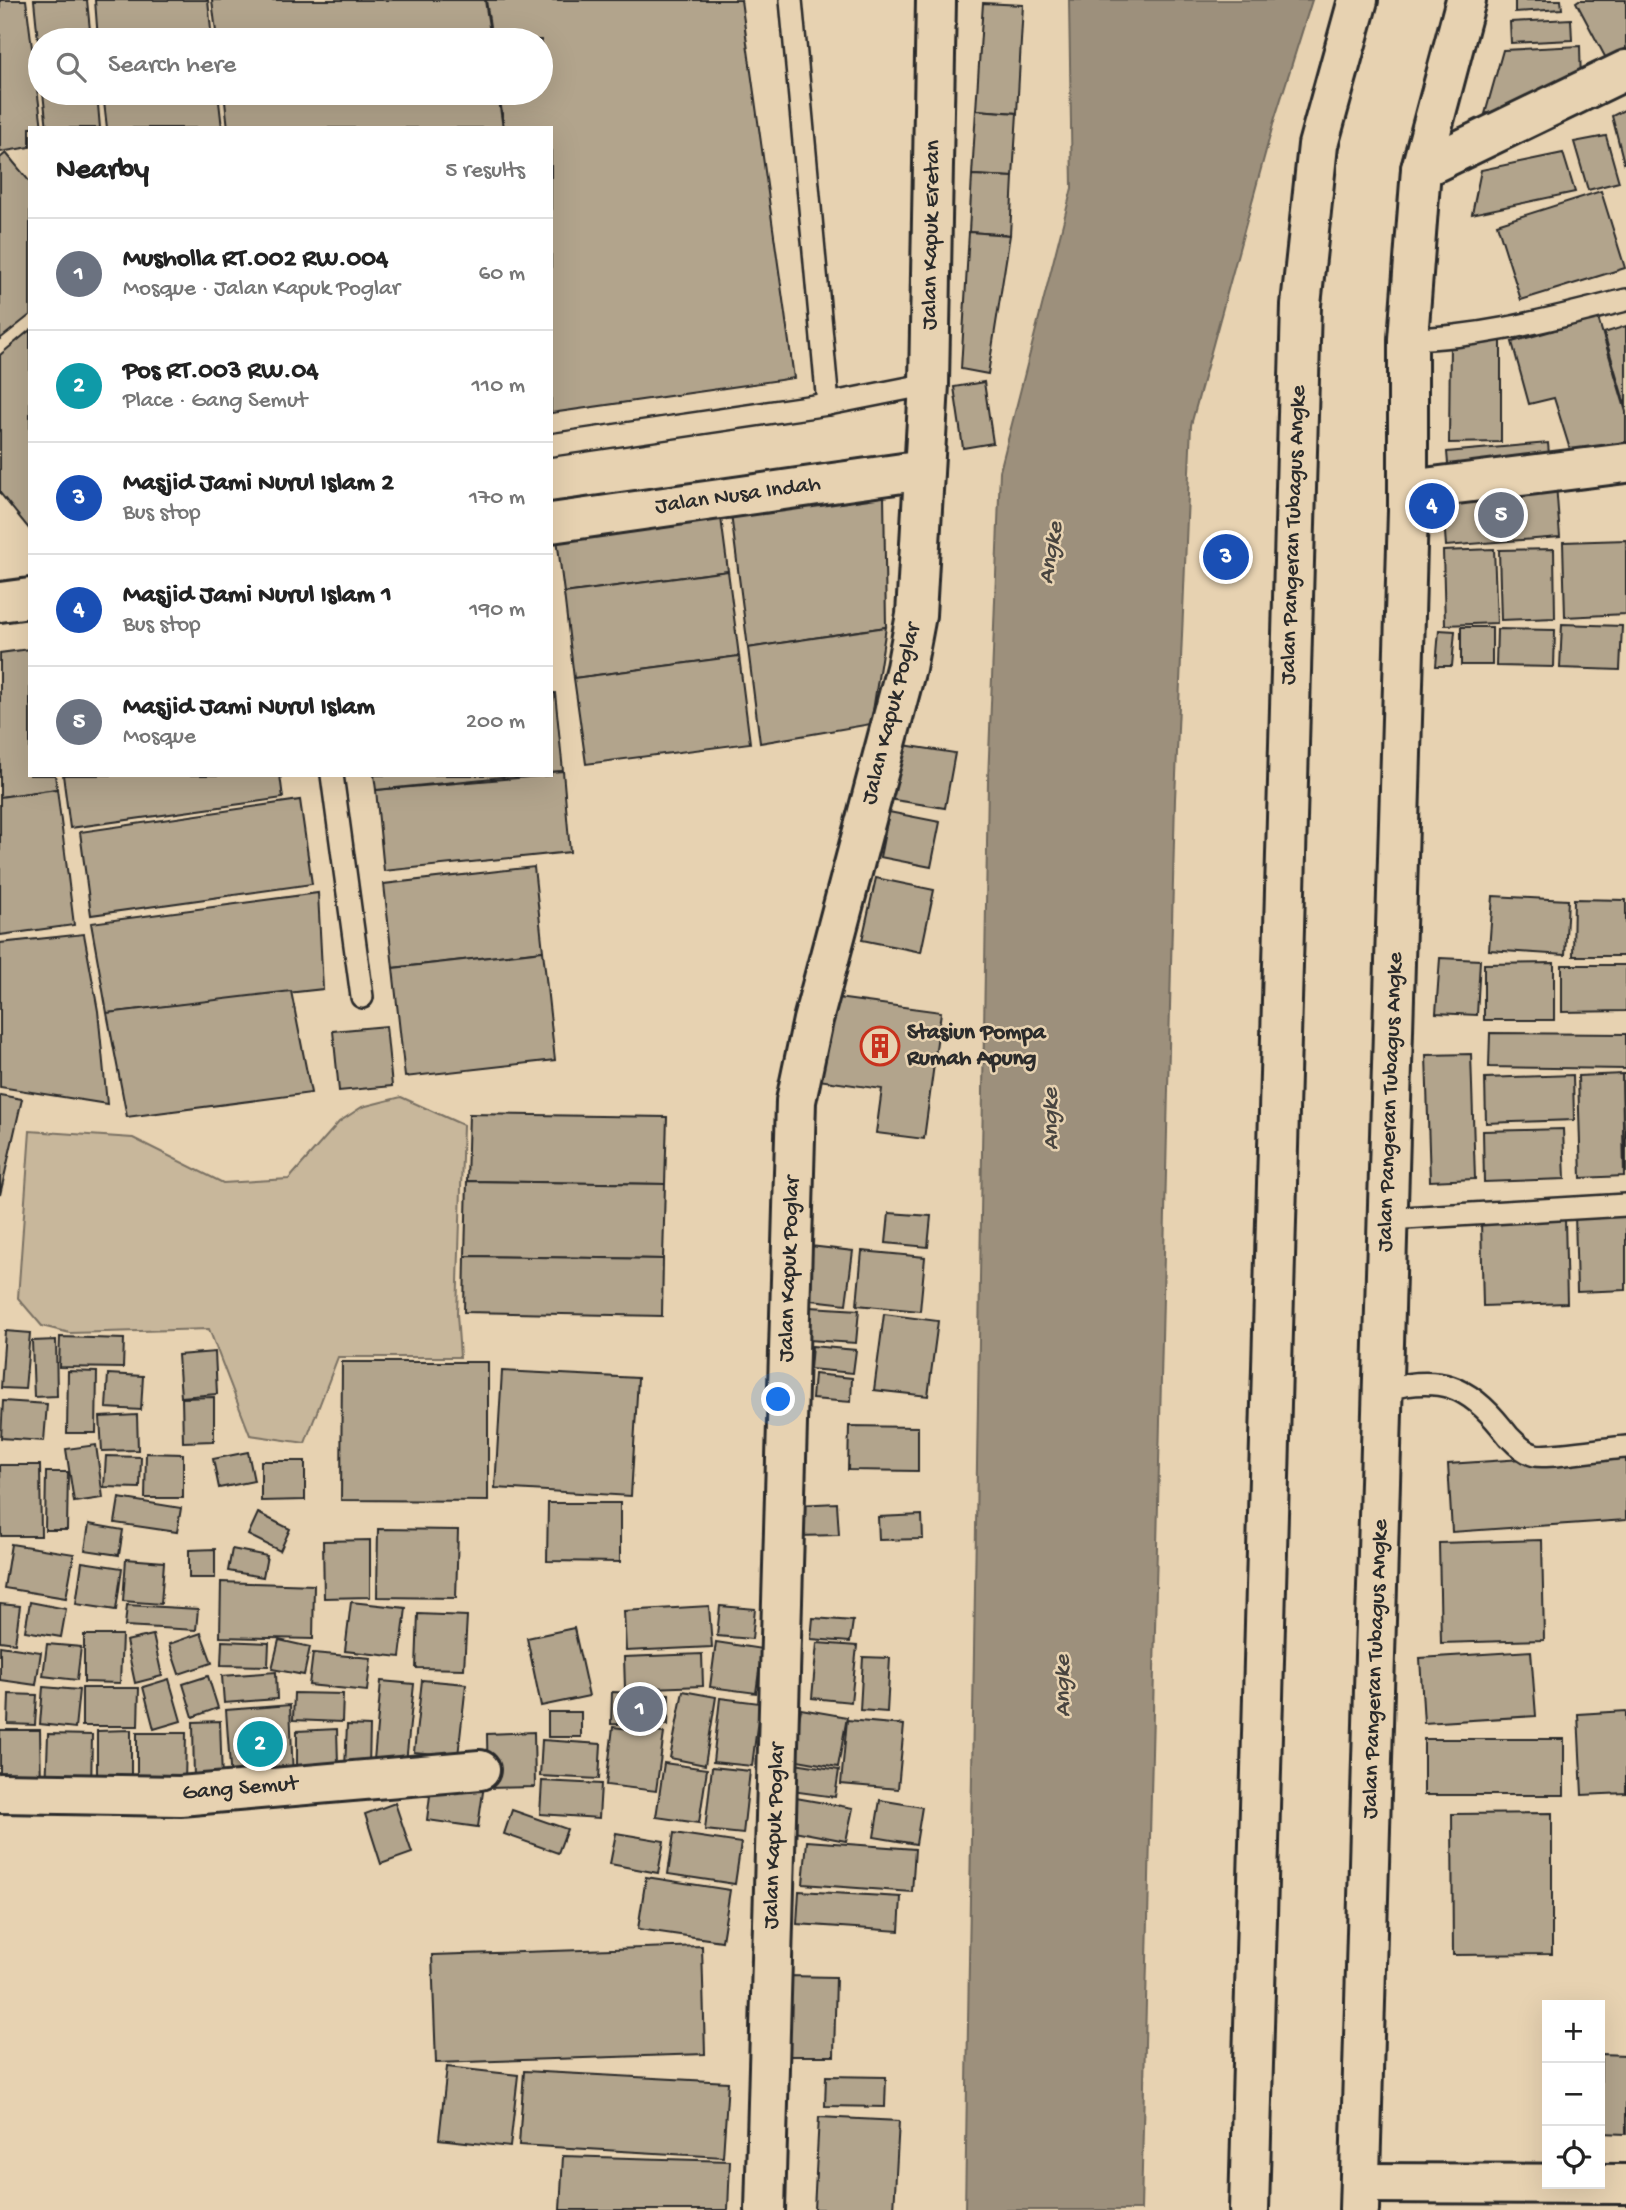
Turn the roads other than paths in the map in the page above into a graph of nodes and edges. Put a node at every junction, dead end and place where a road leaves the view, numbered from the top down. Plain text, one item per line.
1 (792, 0) edge
2 (936, 0) edge
3 (1358, 0) edge
4 (1466, 0) edge
5 (1626, 71) edge
6 (1421, 169) junction
7 (1626, 300) edge
8 (1408, 339) junction
9 (929, 384) junction
10 (828, 404) junction
11 (553, 445) edge
12 (1626, 463) edge
13 (924, 470) junction
14 (1408, 490) junction
15 (553, 523) edge
16 (28, 598) edge
17 (0, 602) edge
18 (332, 777) edge
19 (362, 996) dead end
20 (1626, 1205) edge
21 (1387, 1219) junction
22 (1385, 1389) junction
23 (1626, 1447) edge
24 (480, 1770) dead end
25 (0, 1793) edge
26 (1626, 2184) edge
27 (1359, 2197) edge
28 (765, 2210) edge
29 (1249, 2210) edge

1 - 10 lane
2 - 9 main road, Jalan Kapuk Eretan
3 - 29 main road, Jalan Pangeran Tubagus Angke
4 - 6 main road, Jalan Pangeran Tubagus Angke
5 - 6 main road
6 - 8 main road, Jalan Pangeran Tubagus Angke
7 - 8 lane
8 - 14 main road, Jalan Pangeran Tubagus Angke
9 - 10 lane
9 - 13 main road, Jalan Kapuk Eretan
10 - 11 lane
12 - 14 main road
13 - 15 main road, Jalan Nusa Indah
13 - 28 main road, Jalan Kapuk Poglar
14 - 21 main road, Jalan Pangeran Tubagus Angke
16 - 17 main road
18 - 19 lane
20 - 21 lane
21 - 22 main road, Jalan Pangeran Tubagus Angke
22 - 23 lane
22 - 27 main road, Jalan Pangeran Tubagus Angke
24 - 25 main road, Gang Semut
26 - 27 main road

